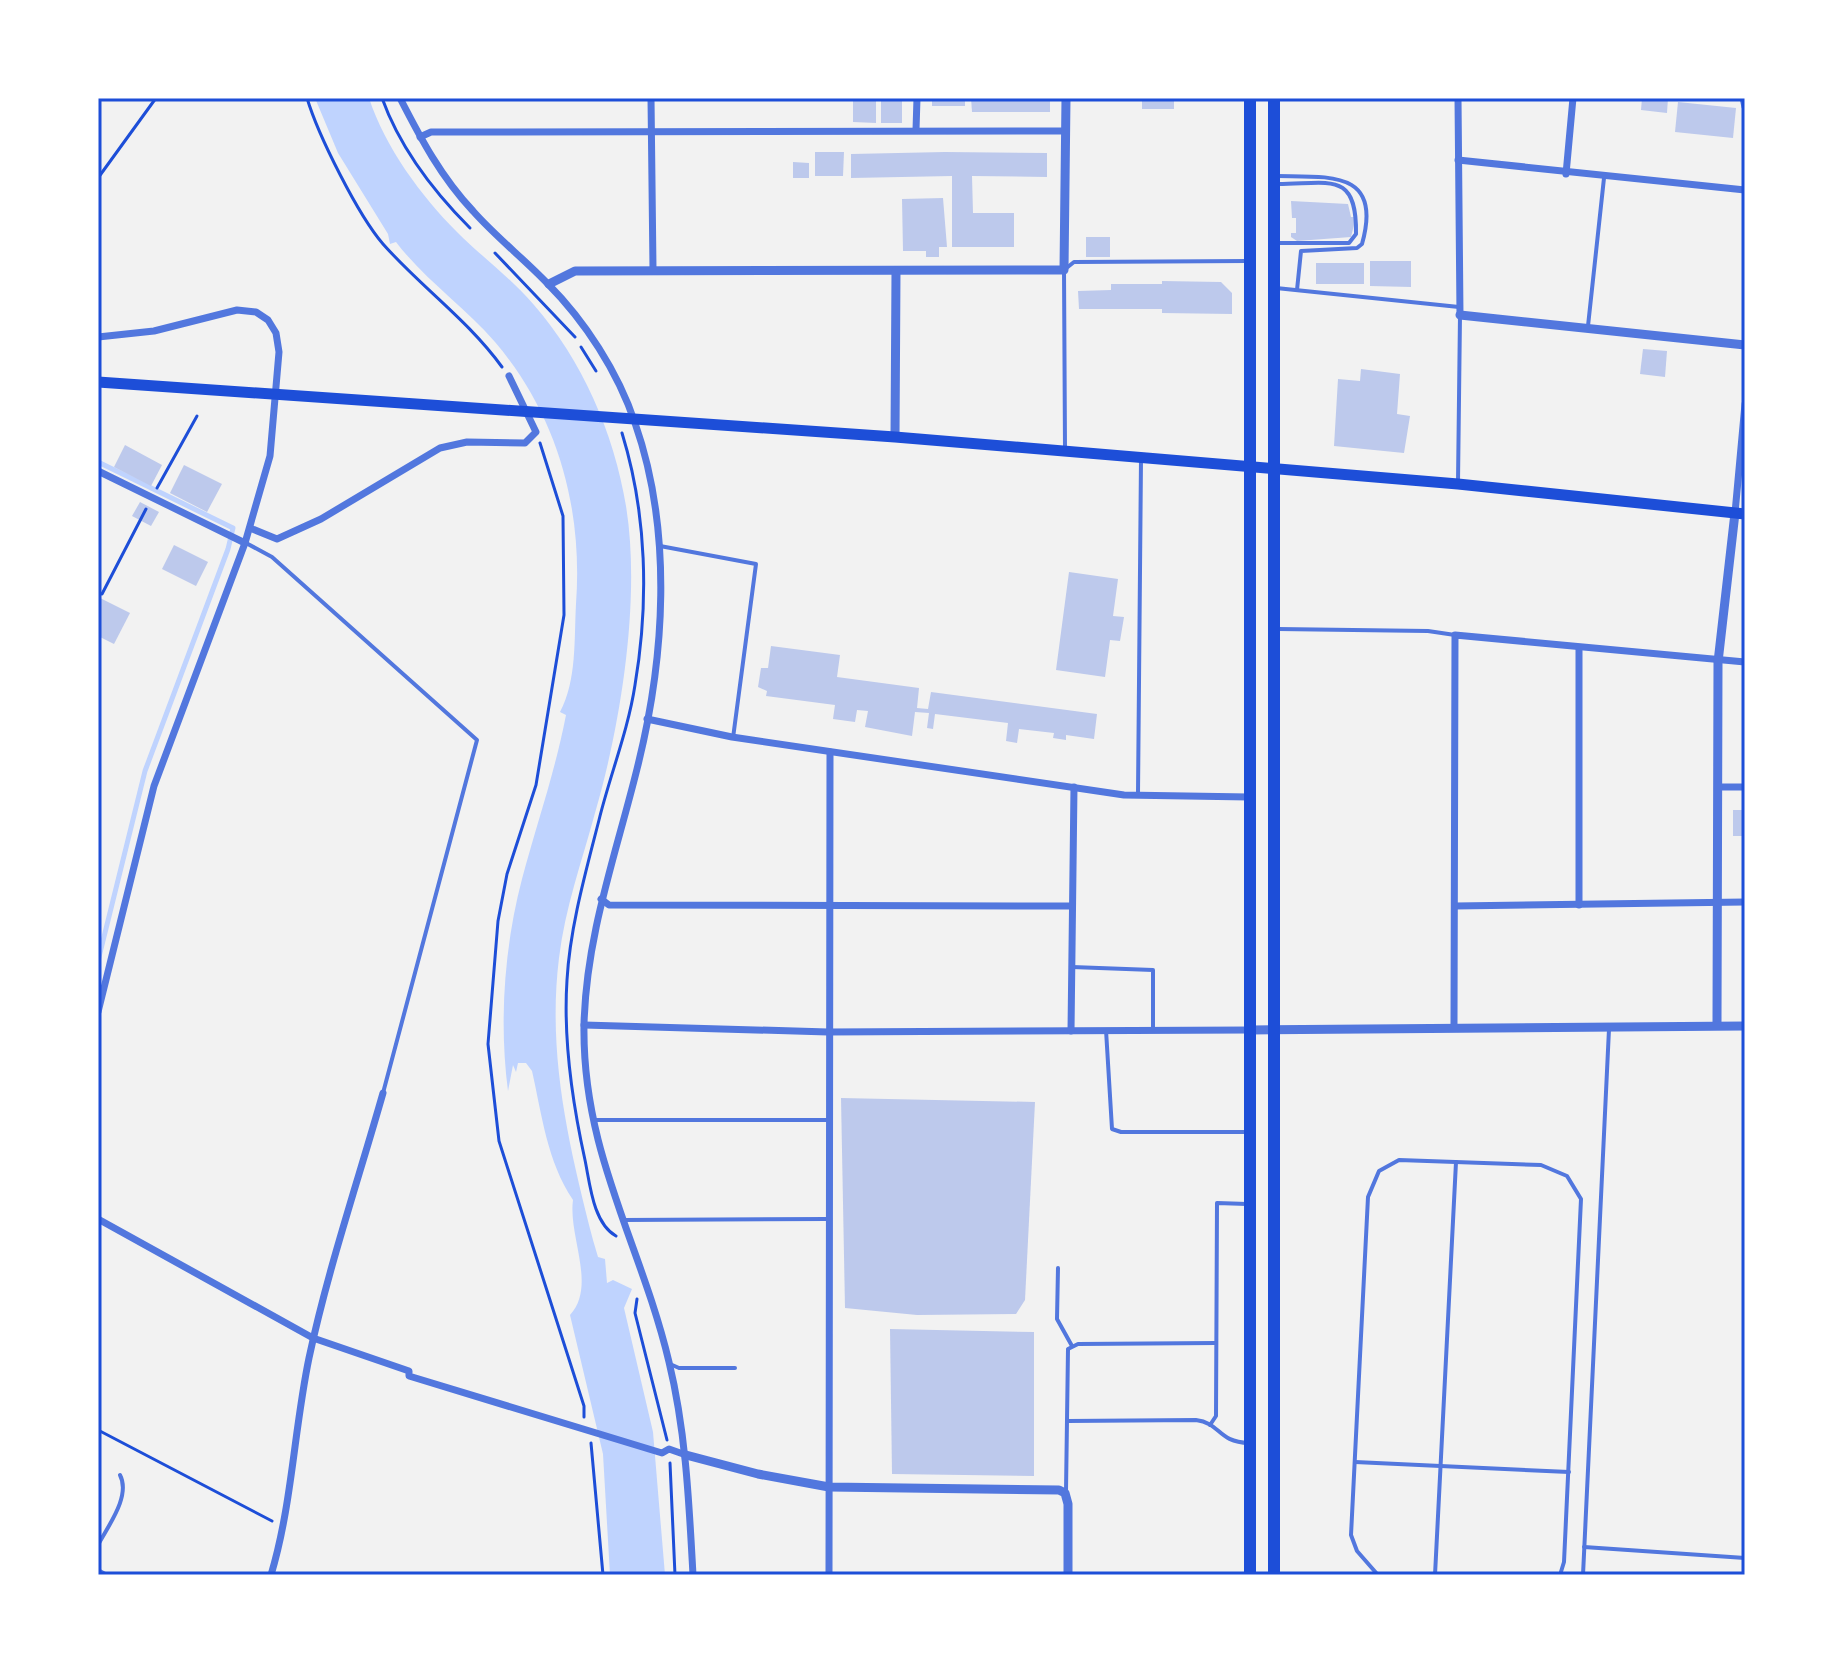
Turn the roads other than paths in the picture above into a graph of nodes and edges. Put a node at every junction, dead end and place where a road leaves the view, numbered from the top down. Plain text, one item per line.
1 (400, 98) edge
2 (651, 98) edge
3 (917, 98) edge
4 (1066, 98) edge
5 (1250, 98) edge
6 (1274, 98) edge
7 (1458, 98) edge
8 (1573, 98) edge
9 (1743, 98) edge
10 (1745, 107) edge
11 (916, 130) junction
12 (1066, 131) junction
13 (651, 132) junction
14 (420, 137) junction
15 (1458, 160) junction
16 (1566, 174) junction
17 (1604, 178) junction
18 (1275, 180) junction
19 (1745, 190) edge
20 (1276, 243) junction
21 (1250, 260) junction
22 (653, 269) junction
23 (1064, 270) junction
24 (896, 271) junction
25 (549, 284) junction
26 (1276, 288) junction
27 (1297, 290) junction
28 (1459, 311) junction
29 (1588, 328) junction
30 (98, 337) edge
31 (1745, 345) edge
32 (509, 376) road end
33 (98, 382) edge
34 (276, 394) junction
35 (1745, 404) edge
36 (530, 413) junction
37 (634, 420) junction
38 (895, 437) junction
39 (1065, 453) junction
40 (1141, 459) junction
41 (1250, 467) junction
42 (1275, 469) junction
43 (98, 471) edge
44 (1458, 484) junction
45 (1740, 514) edge
46 (250, 528) junction
47 (245, 543) junction
48 (659, 545) junction
49 (1276, 629) junction
50 (1455, 635) junction
51 (1579, 648) junction
52 (1718, 662) junction
53 (1745, 662) edge
54 (647, 719) junction
55 (733, 738) junction
56 (830, 752) junction
57 (1074, 787) junction
58 (1718, 787) junction
59 (1745, 787) edge
60 (1138, 796) junction
61 (1249, 797) junction
62 (601, 899) junction
63 (1717, 901) junction
64 (1745, 902) edge
65 (1579, 905) junction
66 (828, 906) junction
67 (1071, 906) junction
68 (1455, 906) junction
69 (1071, 967) junction
70 (98, 1012) edge
71 (584, 1025) junction
72 (1717, 1025) junction
73 (1454, 1026) junction
74 (1745, 1026) edge
75 (1609, 1029) junction
76 (1106, 1030) junction
77 (1153, 1030) junction
78 (1250, 1030) junction
79 (1071, 1031) junction
80 (1275, 1031) junction
81 (828, 1032) junction
82 (383, 1093) joint
83 (593, 1119) junction
84 (828, 1120) junction
85 (1250, 1132) junction
86 (1456, 1162) junction
87 (1250, 1204) junction
88 (98, 1219) edge
89 (620, 1219) junction
90 (827, 1219) junction
91 (1058, 1268) dead end
92 (313, 1338) junction
93 (1216, 1343) junction
94 (1072, 1346) junction
95 (670, 1364) junction
96 (735, 1368) dead end
97 (1067, 1421) junction
98 (1210, 1425) junction
99 (1250, 1443) junction
100 (686, 1455) junction
101 (1355, 1462) junction
102 (1441, 1466) junction
103 (1569, 1472) junction
104 (120, 1475) dead end
105 (829, 1487) junction
106 (1065, 1493) junction
107 (98, 1545) edge
108 (1584, 1547) junction
109 (1745, 1558) edge
110 (98, 1570) edge
111 (107, 1575) edge
112 (271, 1575) edge
113 (693, 1575) edge
114 (829, 1575) edge
115 (1068, 1575) edge
116 (1250, 1575) edge
117 (1274, 1575) edge
118 (1378, 1575) edge
119 (1435, 1575) edge
120 (1560, 1575) edge
121 (1583, 1575) edge

1 - 14 street
2 - 13 street
3 - 11 street
4 - 12 street
5 - 21 highway
6 - 18 highway
7 - 15 street
8 - 16 street
9 - 10 street
11 - 12 street
11 - 13 street
12 - 23 street
13 - 14 street
13 - 22 street
14 - 25 street
15 - 16 street
15 - 28 street
16 - 17 street
17 - 19 street
17 - 29 lane
18 - 20 highway
18 - 20 lane
18 - 27 lane
20 - 26 highway
21 - 23 lane
21 - 41 highway
22 - 24 street
22 - 25 street
23 - 24 street
23 - 39 lane
24 - 38 street
25 - 37 street
26 - 27 lane
26 - 42 highway
27 - 28 lane
28 - 29 street
28 - 44 lane
29 - 31 street
30 - 34 street
32 - 36 street
33 - 34 main road
34 - 36 main road
34 - 46 street
35 - 45 street
36 - 37 main road
36 - 46 street
37 - 38 main road
37 - 48 street
38 - 39 main road
39 - 40 main road
40 - 41 main road
40 - 60 lane
41 - 42 main road
41 - 61 highway
42 - 44 main road
42 - 49 highway
43 - 47 street
44 - 45 main road
45 - 52 street
46 - 47 street
47 - 70 street
47 - 82 lane
48 - 54 street
48 - 55 lane
49 - 50 lane
49 - 80 highway
50 - 51 street
50 - 68 street
51 - 52 street
51 - 65 street
52 - 53 street
52 - 58 street
54 - 55 street
54 - 62 street
55 - 56 street
56 - 57 street
56 - 66 street
57 - 60 street
57 - 67 street
58 - 59 street
58 - 63 street
60 - 61 street
61 - 78 highway
62 - 66 street
62 - 71 street
63 - 64 street
63 - 65 street
63 - 72 street
65 - 68 street
66 - 67 street
66 - 81 street
67 - 69 street
68 - 73 street
69 - 77 lane
69 - 79 street
71 - 81 street
71 - 83 street
72 - 74 street
72 - 75 street
73 - 75 street
73 - 80 street
75 - 108 lane
76 - 77 street
76 - 79 street
76 - 85 lane
77 - 78 street
78 - 80 street
78 - 85 highway
79 - 81 street
80 - 117 highway
81 - 84 street
82 - 92 street
83 - 84 lane
83 - 89 street
84 - 90 street
85 - 87 highway
86 - 101 lane
86 - 102 lane
86 - 103 lane
87 - 93 lane
87 - 99 highway
88 - 92 street
89 - 90 lane
89 - 95 street
90 - 105 street
91 - 94 lane
92 - 100 street
92 - 112 street
93 - 94 lane
93 - 98 lane
94 - 97 lane
95 - 96 lane
95 - 100 street
97 - 98 lane
97 - 106 lane
98 - 99 lane
99 - 116 highway
100 - 105 street
100 - 113 street
101 - 102 lane
101 - 118 lane
102 - 103 lane
102 - 119 lane
103 - 120 lane
104 - 107 lane
105 - 106 street
105 - 114 street
106 - 115 street
108 - 109 lane
108 - 121 lane
110 - 111 lane

